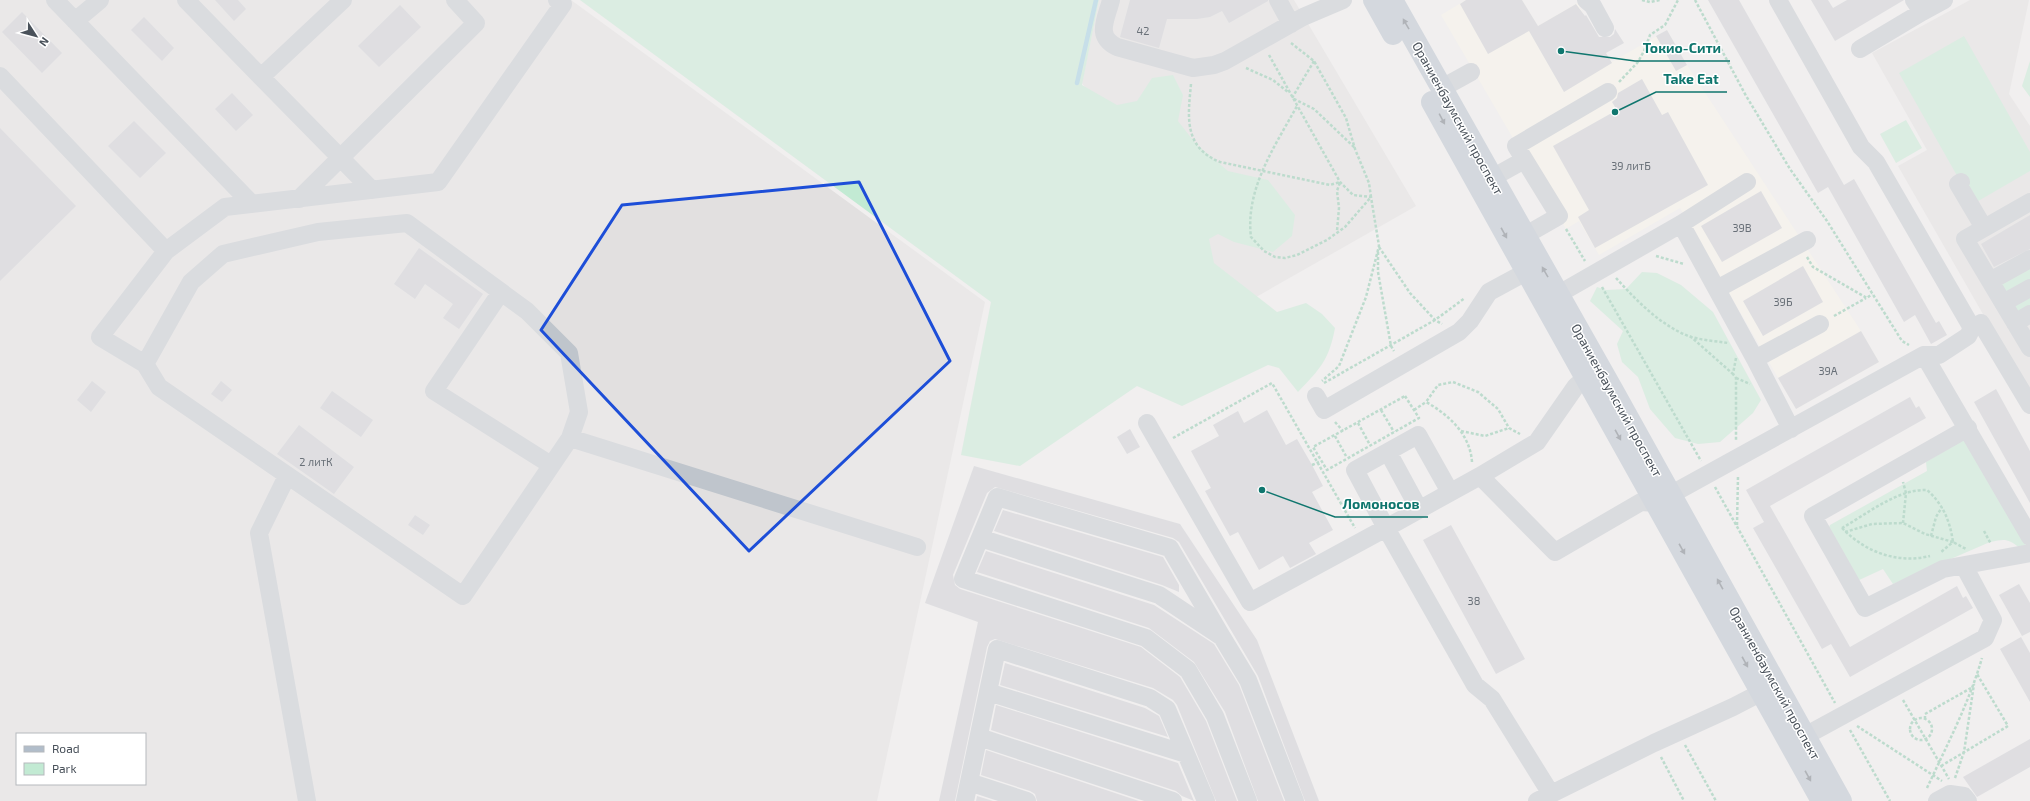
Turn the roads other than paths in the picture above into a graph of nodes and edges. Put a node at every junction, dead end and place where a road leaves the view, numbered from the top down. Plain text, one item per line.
1 (55, 0) edge
2 (100, 0) edge
3 (186, 0) edge
4 (343, 0) edge
5 (455, 0) edge
6 (557, 0) edge
7 (1111, 0) edge
8 (1278, 0) edge
9 (1344, 0) edge
10 (1374, 0) edge
11 (1392, 0) edge
12 (1586, 0) edge
13 (1778, 0) edge
14 (1944, 0) edge
15 (1918, 6) edge
16 (75, 21) junction
17 (1284, 28) junction
18 (1605, 28) dead end
19 (1860, 49) dead end
20 (1471, 72) dead end
21 (0, 76) edge
22 (261, 77) junction
23 (1436, 92) junction
24 (1608, 92) road end
25 (341, 156) junction
26 (1524, 160) junction
27 (1485, 182) junction
28 (1747, 182) dead end
29 (1961, 182) dead end
30 (372, 190) junction
31 (299, 199) junction
32 (2030, 202) edge
33 (252, 204) junction
34 (1681, 224) junction
35 (1984, 228) junction
36 (1524, 236) junction
37 (1803, 243) road end
38 (166, 251) junction
39 (2030, 259) edge
40 (1526, 272) junction
41 (1990, 281) junction
42 (2030, 288) edge
43 (1717, 289) junction
44 (501, 292) junction
45 (1558, 295) junction
46 (2013, 312) edge
47 (1820, 324) road end
48 (1977, 325) junction
49 (2030, 348) edge
50 (1747, 350) junction
51 (1924, 355) junction
52 (145, 364) junction
53 (1593, 374) junction
54 (1318, 389) road end
55 (2030, 405) edge
56 (1148, 423) dead end
57 (1968, 428) junction
58 (1791, 429) junction
59 (570, 438) junction
60 (1388, 452) junction
61 (551, 465) junction
62 (287, 476) junction
63 (1476, 478) junction
64 (1450, 492) junction
65 (1663, 499) junction
66 (1419, 509) junction
67 (1386, 528) junction
68 (980, 538) junction
69 (2030, 538) edge
70 (917, 547) dead end
71 (2030, 553) edge
72 (1968, 565) junction
73 (1222, 637) junction
74 (1769, 688) junction
75 (988, 692) junction
76 (978, 738) junction
77 (1797, 739) junction
78 (1186, 754) junction
79 (969, 782) junction
80 (1937, 796) edge
81 (1544, 797) edge
82 (307, 801) edge
83 (964, 801) edge
84 (1027, 801) edge
85 (1173, 801) edge
86 (1206, 801) edge
87 (1248, 801) edge
88 (1295, 801) edge
89 (1822, 801) edge
90 (1841, 801) edge
91 (1968, 801) edge

1 - 16 lane
2 - 16 lane
3 - 22 lane
4 - 22 lane
5 - 25 lane
6 - 30 lane
7 - 17 lane
8 - 17 lane
9 - 17 lane
10 - 23 main road, Ораниенбаумский проспект
23 -> 11 main road, Ораниенбаумский проспект
12 - 18 lane
13 - 48 lane
14 - 15 lane
15 - 19 lane
16 - 33 lane
20 - 23 lane
21 - 38 lane
22 - 25 lane
23 - 27 main road, Ораниенбаумский проспект
24 - 26 lane
25 - 30 lane
25 - 31 lane
26 - 27 lane
26 - 36 lane
27 - 36 main road, Ораниенбаумский проспект
27 -> 40 main road, Ораниенбаумский проспект
28 - 34 lane
29 - 35 lane
30 - 31 lane
31 - 33 lane
32 - 35 lane
33 - 38 lane
34 - 43 lane
34 - 45 lane
35 - 41 lane
45 -> 36 main road, Ораниенбаумский проспект
37 - 43 lane
38 - 52 lane
39 - 41 lane
40 - 53 main road, Ораниенбаумский проспект
40 - 54 lane
41 - 46 lane
42 - 46 lane
43 - 50 lane
44 - 52 lane
44 - 59 lane
44 - 61 lane
45 - 53 main road, Ораниенбаумский проспект
46 - 48 lane
46 - 49 lane
47 - 50 lane
48 - 51 lane
48 - 55 lane
50 - 58 lane
51 - 57 lane
51 - 58 lane
52 - 62 lane
53 - 63 lane
53 - 65 main road, Ораниенбаумский проспект
56 - 67 lane
57 - 69 lane
57 - 72 lane
58 - 65 lane
59 - 61 lane
59 - 70 lane
60 - 64 lane
60 - 66 lane
60 - 67 lane
61 - 62 lane
62 - 82 lane
63 - 64 lane
63 - 65 lane
64 - 66 lane
65 - 74 main road, Ораниенбаумский проспект
66 - 67 lane
67 - 81 lane
68 - 73 lane
68 - 73 lane
68 - 87 lane
71 - 72 lane
72 - 77 lane
73 - 88 lane
74 - 77 main road, Ораниенбаумский проспект
74 - 81 lane
75 - 76 lane
75 - 78 lane
75 - 78 lane
76 - 79 lane
76 - 85 lane
77 -> 89 main road, Ораниенбаумский проспект
77 - 90 main road, Ораниенбаумский проспект
78 - 86 lane
79 - 83 lane
79 - 84 lane
80 - 91 lane

